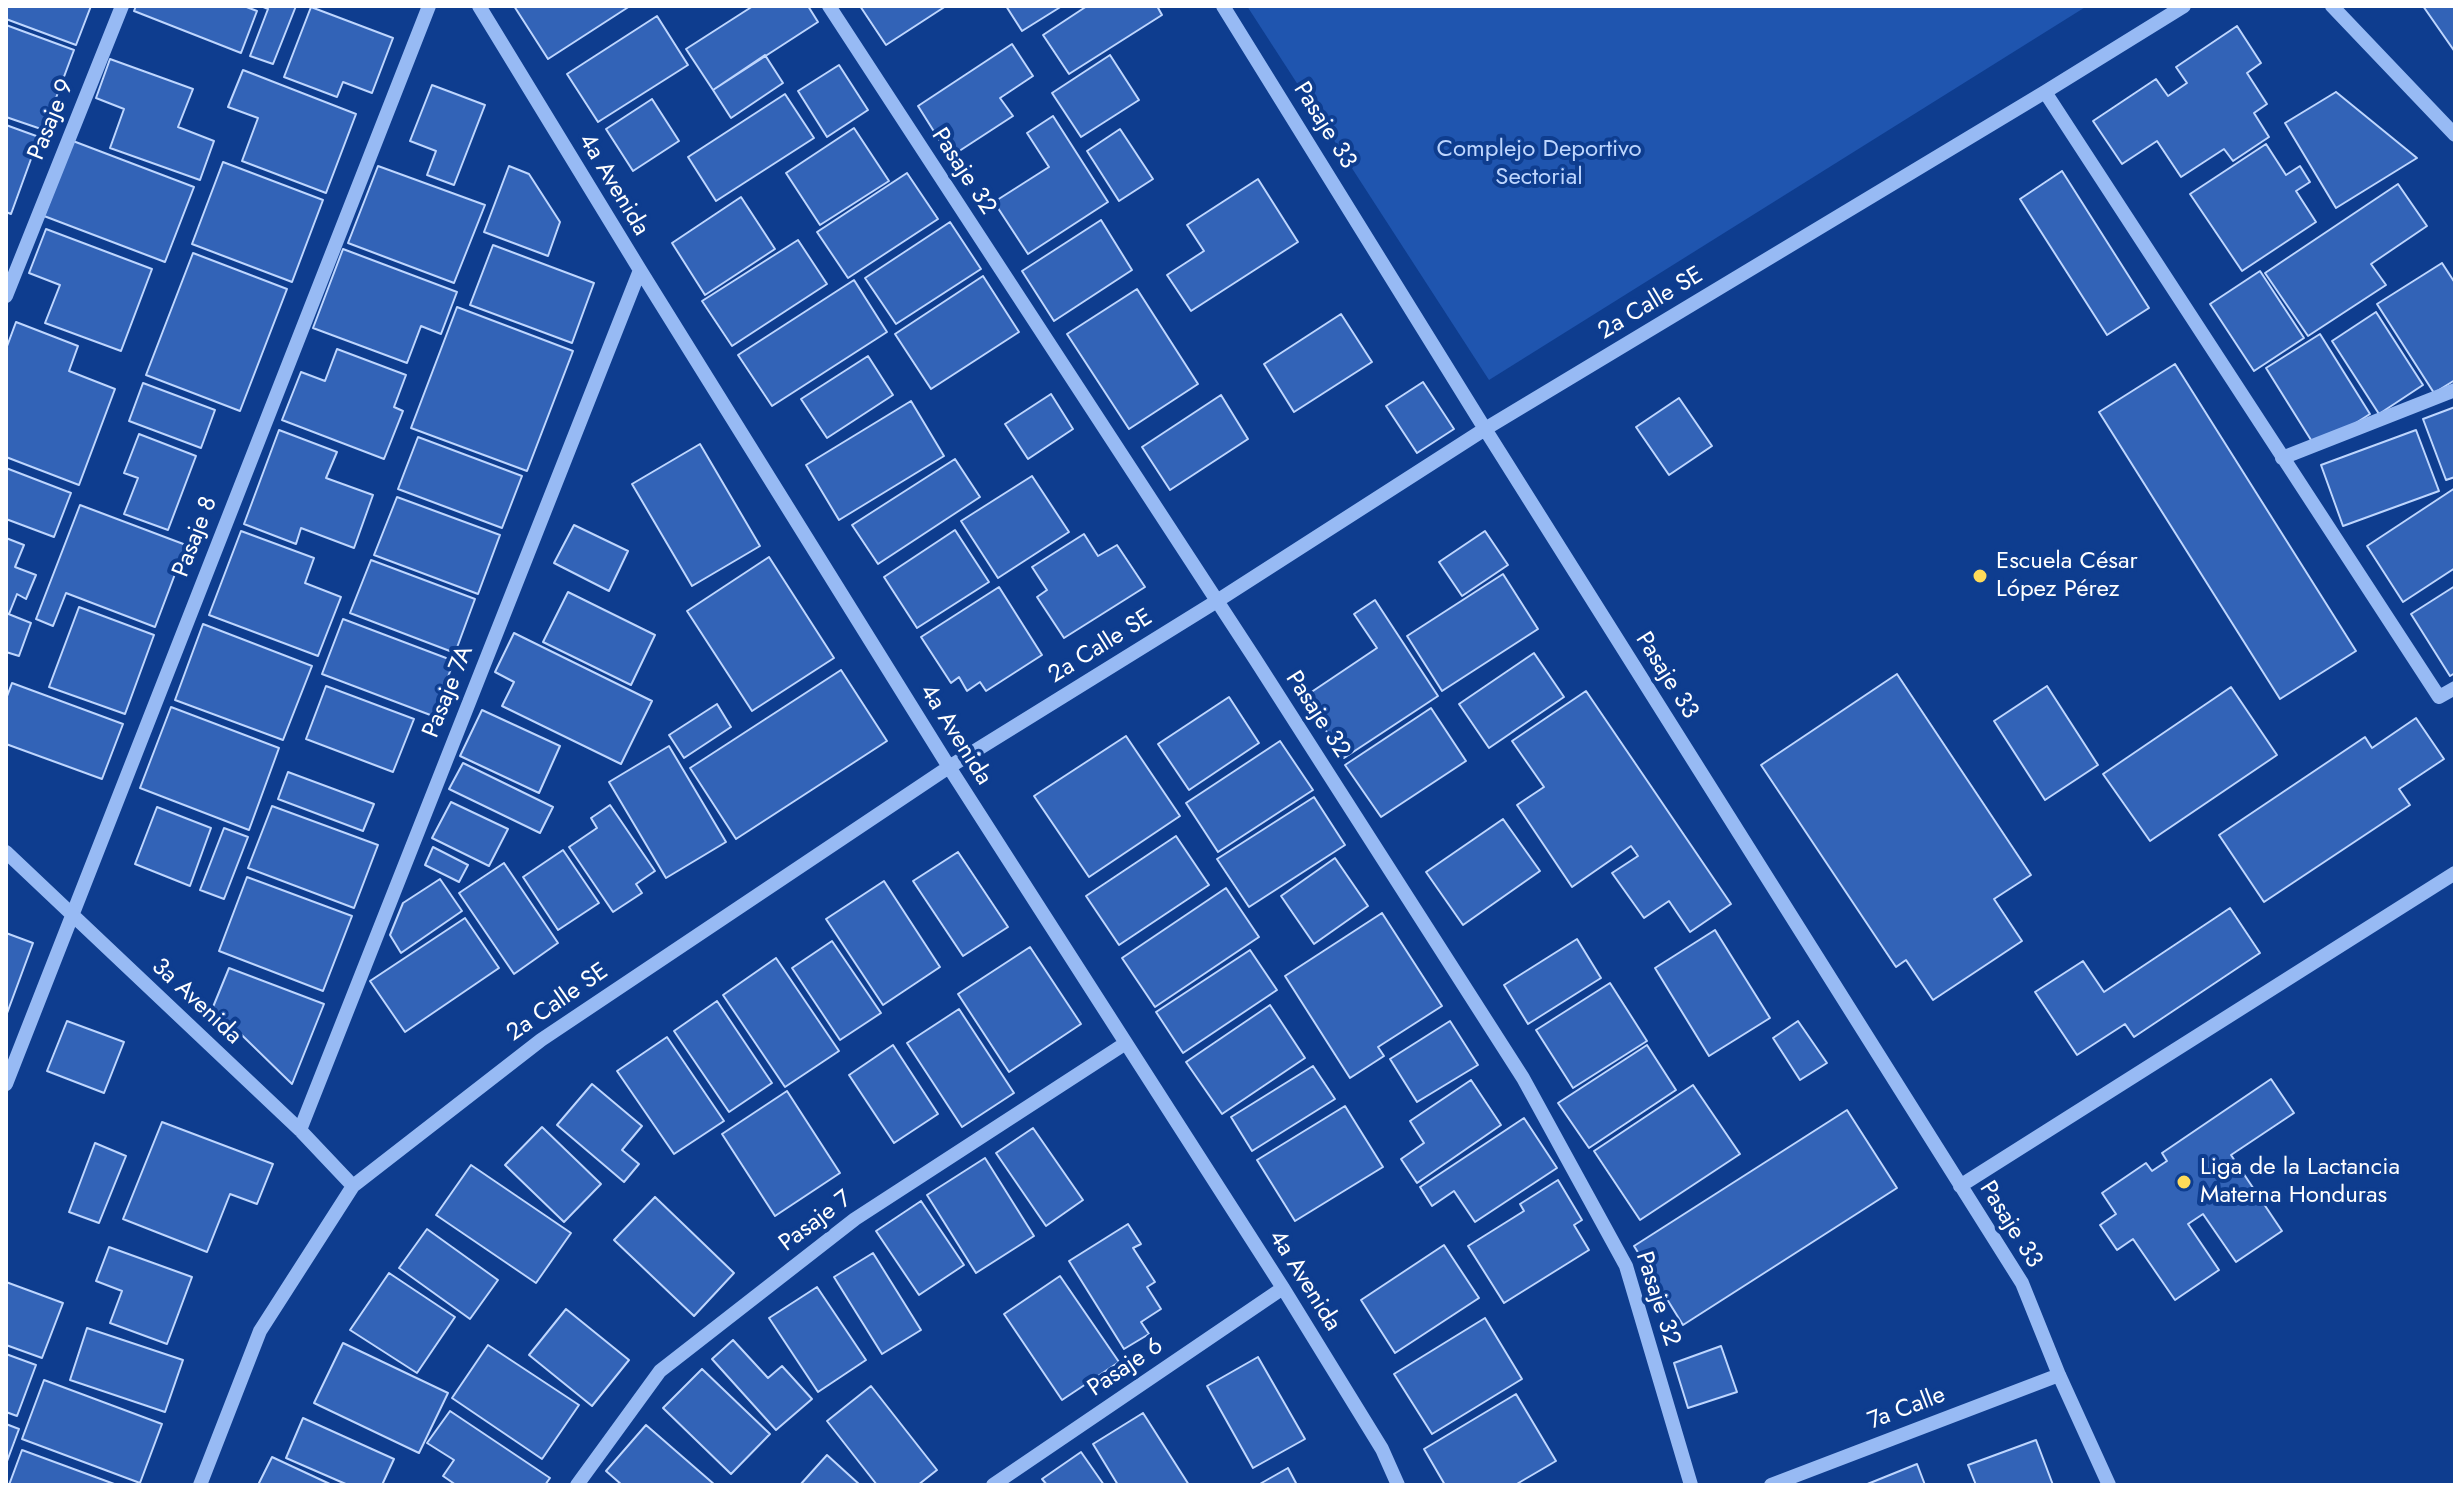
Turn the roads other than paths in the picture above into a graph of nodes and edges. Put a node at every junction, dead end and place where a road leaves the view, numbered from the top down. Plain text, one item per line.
1 (122, 6) edge
2 (429, 6) edge
3 (479, 6) edge
4 (829, 6) edge
5 (1223, 6) edge
6 (2184, 6) edge
7 (2332, 6) edge
8 (2045, 92) junction
9 (2455, 135) edge
10 (640, 270) junction
11 (6, 296) edge
12 (2455, 390) edge
13 (1485, 429) junction
14 (2282, 458) junction
15 (1217, 601) junction
16 (2455, 688) edge
17 (949, 767) junction
18 (6, 852) edge
19 (2455, 873) edge
20 (71, 915) junction
21 (1126, 1043) junction
22 (6, 1084) edge
23 (300, 1130) junction
24 (353, 1186) junction
25 (1960, 1186) junction
26 (1283, 1288) junction
27 (2059, 1375) junction
28 (200, 1485) edge
29 (577, 1485) edge
30 (993, 1485) edge
31 (1398, 1485) edge
32 (1691, 1485) edge
33 (1771, 1485) edge
34 (2109, 1485) edge

1 - 11 street, Pasaje 9
2 - 20 street, Pasaje 8
3 - 10 street, 4a Avenida
4 - 15 street, Pasaje 32
5 - 13 street, Pasaje 33
6 - 8 street, 2a Calle SE
7 - 9 street
8 - 13 street, 2a Calle SE
8 - 14 street
10 - 17 street, 4a Avenida
10 - 23 street, Pasaje 7A
12 - 14 street
13 - 15 street, 2a Calle SE
13 - 25 street, Pasaje 33
14 - 16 street
15 - 17 street, 2a Calle SE
15 - 32 street, Pasaje 32
17 - 21 street, 4a Avenida
17 - 24 street, 2a Calle SE
18 - 20 street, 3a Avenida
19 - 25 street
20 - 22 street, Pasaje 8
20 - 23 street, 3a Avenida
21 - 26 street, 4a Avenida
21 - 29 street, Pasaje 7
23 - 24 street, 3a Avenida
24 - 28 street, 2a Calle SE
25 - 27 street, Pasaje 33
26 - 30 street, Pasaje 6
26 - 31 street, 4a Avenida
27 - 33 street, 7a Calle
27 - 34 street

